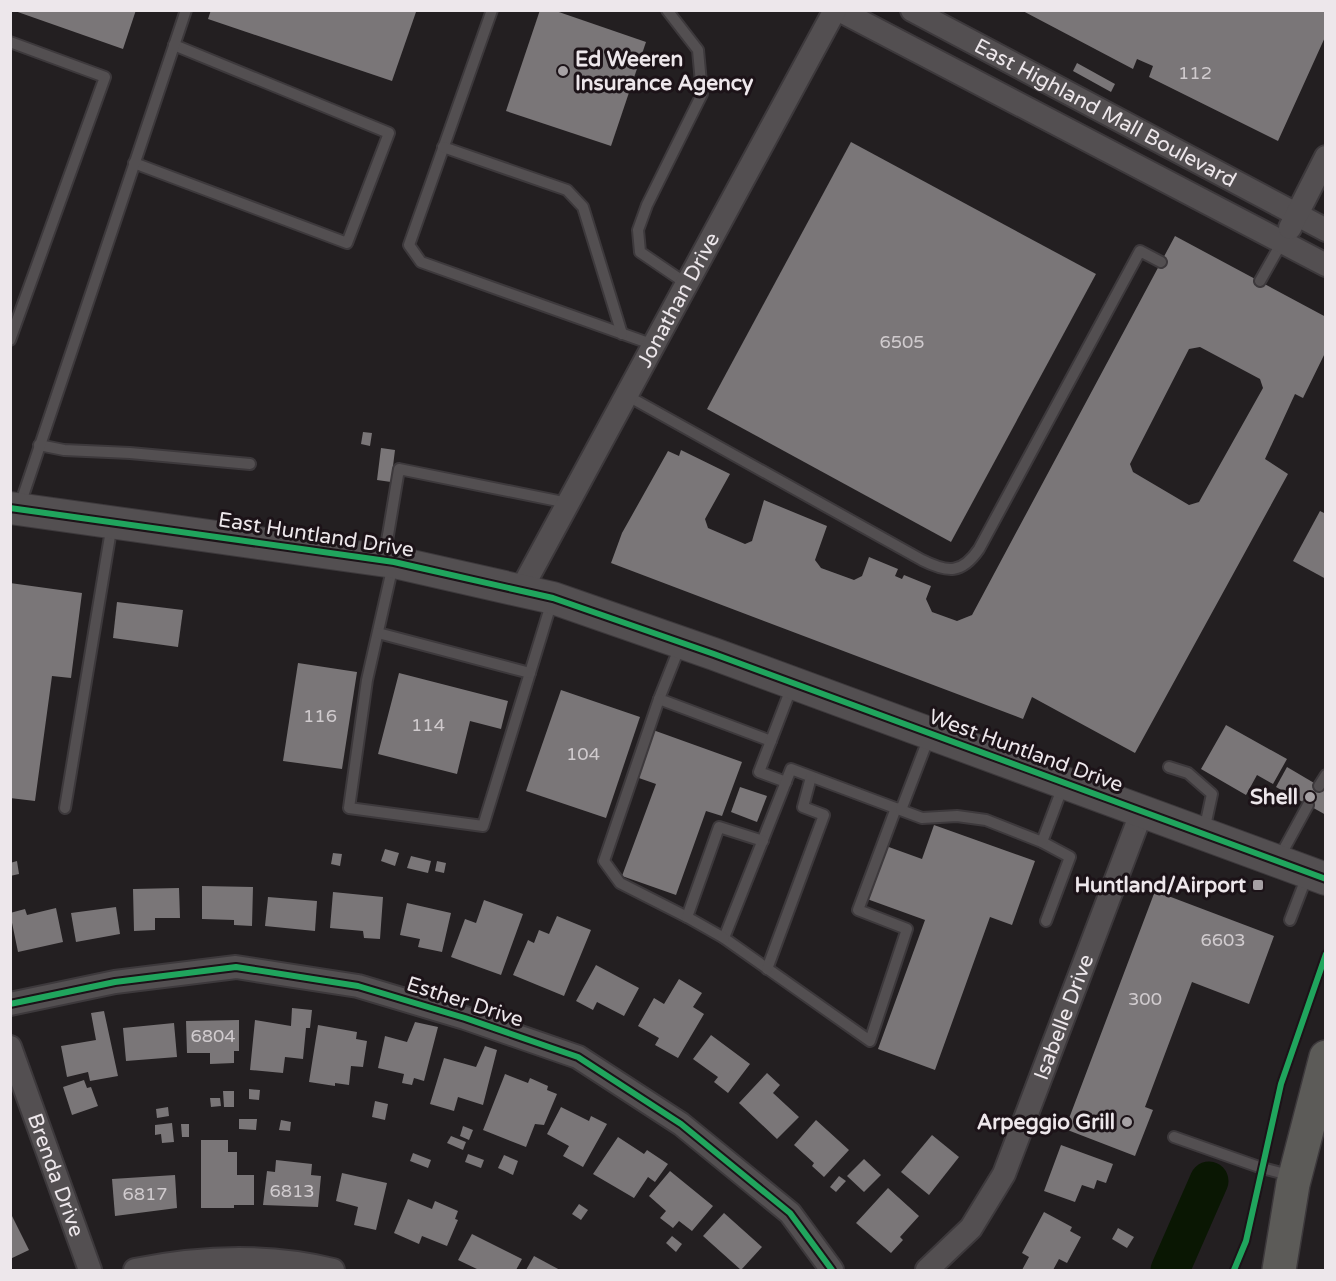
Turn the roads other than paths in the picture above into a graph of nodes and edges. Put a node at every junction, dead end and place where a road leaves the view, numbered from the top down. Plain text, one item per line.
1 (186, 10) edge
2 (492, 10) edge
3 (667, 10) edge
4 (837, 10) edge
5 (912, 10) edge
6 (10, 42) edge
7 (174, 45) junction
8 (443, 147) junction
9 (1325, 161) edge
10 (134, 163) junction
11 (1297, 215) junction
12 (1326, 230) edge
13 (1282, 242) junction
14 (1161, 262) dead end
15 (1326, 265) edge
16 (1260, 281) dead end
17 (687, 284) junction
18 (622, 334) junction
19 (10, 340) edge
20 (654, 345) junction
21 (626, 395) junction
22 (39, 445) junction
23 (250, 464) dead end
24 (568, 503) junction
25 (15, 509) edge
26 (112, 521) junction
27 (389, 561) junction
28 (521, 590) junction
29 (553, 598) junction
30 (378, 633) junction
31 (681, 643) junction
32 (714, 654) joint
33 (530, 674) junction
34 (793, 683) junction
35 (659, 699) junction
36 (930, 733) junction
37 (771, 741) junction
38 (1169, 767) dead end
39 (1326, 775) edge
40 (811, 777) junction
41 (786, 782) junction
42 (1065, 782) junction
43 (1319, 786) dead end
44 (1308, 805) dead end
45 (65, 808) dead end
46 (898, 809) junction
47 (1142, 811) junction
48 (1203, 833) junction
49 (763, 841) junction
50 (1042, 842) junction
51 (1277, 861) junction
52 (1317, 876) edge
53 (687, 917) junction
54 (1290, 920) dead end
55 (1046, 921) dead end
56 (724, 938) junction
57 (767, 969) junction
58 (10, 1004) edge
59 (10, 1047) edge
60 (1326, 1057) edge
61 (1174, 1137) dead end
62 (1295, 1176) junction
63 (90, 1270) edge
64 (135, 1270) edge
65 (333, 1270) edge
66 (832, 1270) edge
67 (927, 1270) edge
68 (1279, 1270) edge

1 - 7 lane
2 - 8 lane
3 - 17 lane
4 - 13 street, East Highland Mall Boulevard
4 - 17 street, Jonathan Drive
5 - 11 street, East Highland Mall Boulevard
6 - 19 lane
7 - 10 lane
7 - 10 lane
8 - 18 lane
8 - 18 lane
9 - 11 street
10 - 22 lane
11 - 12 street, East Highland Mall Boulevard
11 - 13 street
13 - 15 street, East Highland Mall Boulevard
13 - 16 lane
14 - 21 lane
17 - 20 street, Jonathan Drive
18 - 20 lane
20 - 21 street, Jonathan Drive
21 - 24 street, Jonathan Drive
22 - 23 lane
22 - 25 lane
24 - 27 lane
24 - 28 street, Jonathan Drive
25 - 26 street, East Huntland Drive
26 - 27 street, East Huntland Drive
26 - 45 lane
27 - 28 street, East Huntland Drive
27 - 30 lane
28 - 29 street, East Huntland Drive
29 - 31 street, East Huntland Drive
29 - 33 lane
30 - 33 lane
30 - 33 lane
31 - 32 street, East Huntland Drive
31 - 35 lane
32 - 34 street, West Huntland Drive
34 - 36 street, West Huntland Drive
34 - 37 lane
35 - 37 lane
35 - 53 lane
36 - 42 street, West Huntland Drive
36 - 46 lane
37 - 41 lane
38 - 48 lane
39 - 43 lane
40 - 41 lane
40 - 46 lane
40 - 57 lane
41 - 49 lane
42 - 47 street, West Huntland Drive
42 - 50 lane
44 - 51 lane
46 - 50 lane
46 - 57 lane
47 - 48 street, West Huntland Drive
47 - 67 street, Isabelle Drive
48 - 51 street, West Huntland Drive
49 - 53 lane
49 - 56 lane
50 - 55 lane
51 - 52 street, West Huntland Drive
52 - 54 lane
53 - 56 lane
56 - 57 lane
58 - 66 street, Esther Drive
59 - 63 street, Brenda Drive
60 - 62 main road
61 - 62 lane
62 - 68 main road
64 - 65 street

